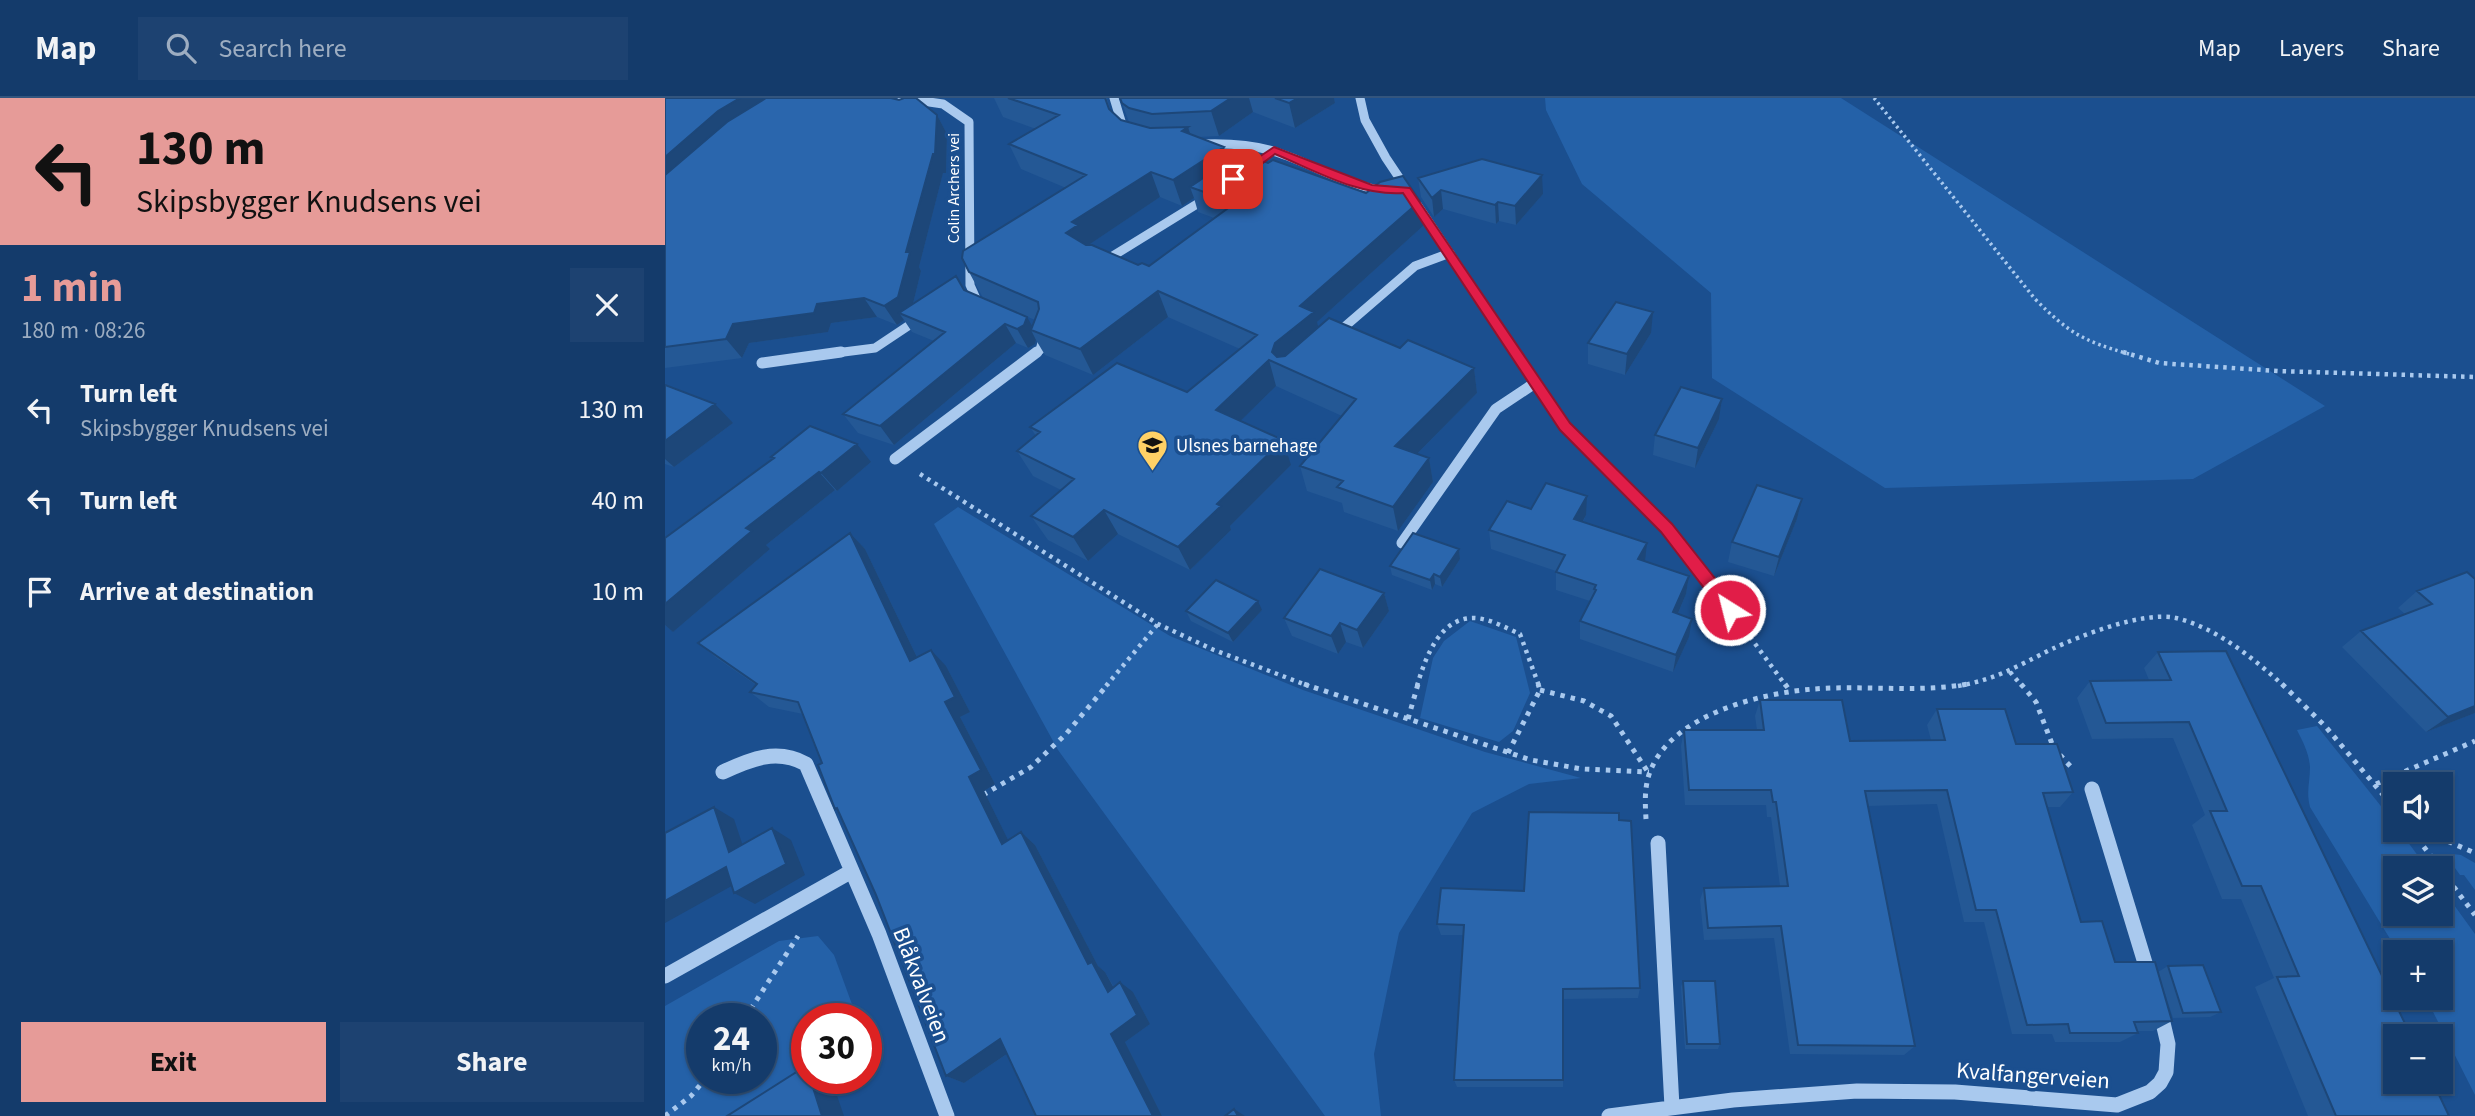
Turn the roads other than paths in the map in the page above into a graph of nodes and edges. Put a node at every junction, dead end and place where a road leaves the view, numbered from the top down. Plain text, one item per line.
1 (902, 98) edge
2 (1114, 98) edge
3 (1360, 98) edge
4 (1131, 138) edge
5 (1186, 144) edge
6 (1274, 150) junction
7 (1264, 158) edge
8 (1223, 187) edge
9 (1406, 190) junction
10 (1450, 253) junction
11 (1100, 264) edge
12 (970, 285) junction
13 (959, 292) edge
14 (989, 307) edge
15 (927, 314) edge
16 (1034, 327) edge
17 (1327, 342) edge
18 (762, 363) dead end
19 (1535, 383) junction
20 (895, 459) road end
21 (1402, 543) edge
22 (1730, 610) road end
23 (723, 772) dead end
24 (2092, 789) road end
25 (1658, 844) road end
26 (852, 871) junction
27 (665, 976) edge
28 (1672, 1107) junction
29 (947, 1116) edge
30 (1609, 1116) edge

1 - 12 street, Colin Archers vei
2 - 4 street
3 - 9 street
5 - 6 street
6 - 7 street
6 - 9 street
8 - 11 street
9 - 10 street
10 - 17 street
10 - 19 street
12 - 13 street
12 - 14 street
15 - 18 street
16 - 20 street
19 - 21 street
19 - 22 street
23 - 26 street, Blåkvalveien
24 - 28 street, Kvalfangerveien
25 - 28 street
26 - 27 street
26 - 29 street, Blåkvalveien
28 - 30 street, Kvalfangerveien

